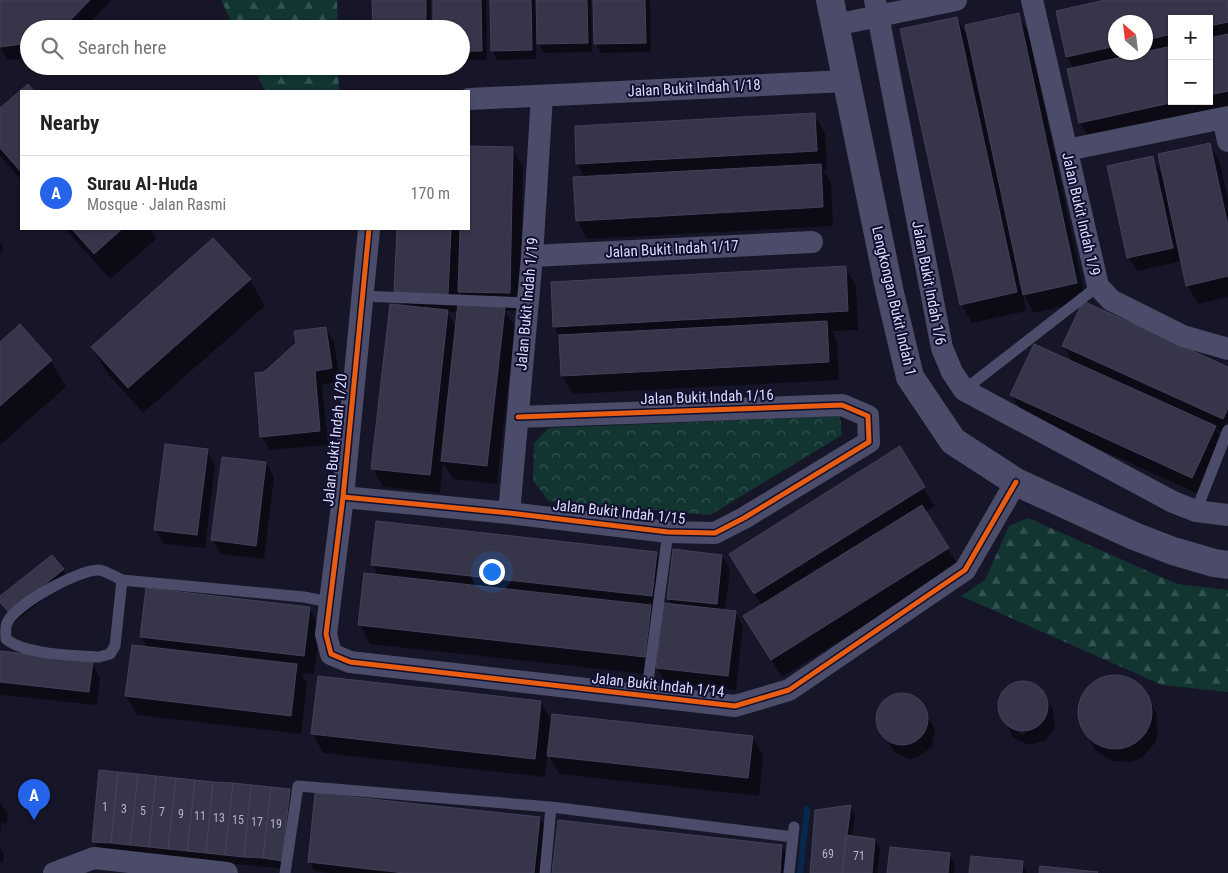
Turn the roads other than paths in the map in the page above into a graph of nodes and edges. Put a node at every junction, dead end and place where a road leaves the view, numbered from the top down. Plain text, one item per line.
1 (956, 0) edge
2 (1032, 0) edge
3 (876, 7) edge
4 (832, 12) edge
5 (846, 81) junction
6 (542, 96) junction
7 (470, 99) edge
8 (1226, 117) edge
9 (1228, 141) edge
10 (1066, 150) junction
11 (369, 230) edge
12 (812, 242) dead end
13 (532, 256) junction
14 (1098, 286) junction
15 (362, 296) junction
16 (526, 303) junction
17 (1228, 348) edge
18 (964, 390) junction
19 (518, 417) junction
20 (1228, 430) edge
21 (869, 442) joint
22 (1016, 482) junction
23 (343, 497) junction
24 (1196, 511) junction
25 (509, 513) junction
26 (1228, 515) edge
27 (668, 532) junction
28 (1228, 565) edge
29 (122, 580) junction
30 (329, 602) junction
31 (331, 654) joint
32 (646, 697) junction
33 (551, 807) junction
34 (54, 873) edge
35 (227, 873) edge
36 (285, 873) edge
37 (545, 873) edge
38 (789, 873) edge

1 - 3 street
2 - 10 street, Jalan Bukit Indah 1/9
3 - 4 street
3 - 18 street, Jalan Bukit Indah 1/6
4 - 5 street, Lengkongan Bukit Indah 1
5 - 6 street, Jalan Bukit Indah 1/18
5 - 22 street, Lengkongan Bukit Indah 1
6 - 7 street
6 - 13 street, Jalan Bukit Indah 1/19
8 - 9 street
8 - 10 street
10 - 14 street, Jalan Bukit Indah 1/9
11 - 15 street, Jalan Bukit Indah 1/20
12 - 13 street, Jalan Bukit Indah 1/17
13 - 16 street, Jalan Bukit Indah 1/19
14 - 17 street, Jalan Bukit Indah 1/9
14 - 18 lane
15 - 16 lane
15 - 23 street, Jalan Bukit Indah 1/20
16 - 19 street, Jalan Bukit Indah 1/19
18 - 24 street, Jalan Bukit Indah 1/6
19 - 21 street, Jalan Bukit Indah 1/16
19 - 25 street, Jalan Bukit Indah 1/19
20 - 24 lane
21 - 27 street, Jalan Bukit Indah 1/15
22 - 28 street, Lengkongan Bukit Indah 1
22 - 32 street, Jalan Bukit Indah 1/14
23 - 25 street, Jalan Bukit Indah 1/15
23 - 30 street, Jalan Bukit Indah 1/20
24 - 26 street, Jalan Bukit Indah 1/6
25 - 27 street, Jalan Bukit Indah 1/15
27 - 32 lane
29 - 29 lane
29 - 30 lane
30 - 31 street, Jalan Bukit Indah 1/20
31 - 32 street, Jalan Bukit Indah 1/14
33 - 36 lane
33 - 37 lane
33 - 38 lane
34 - 35 street

